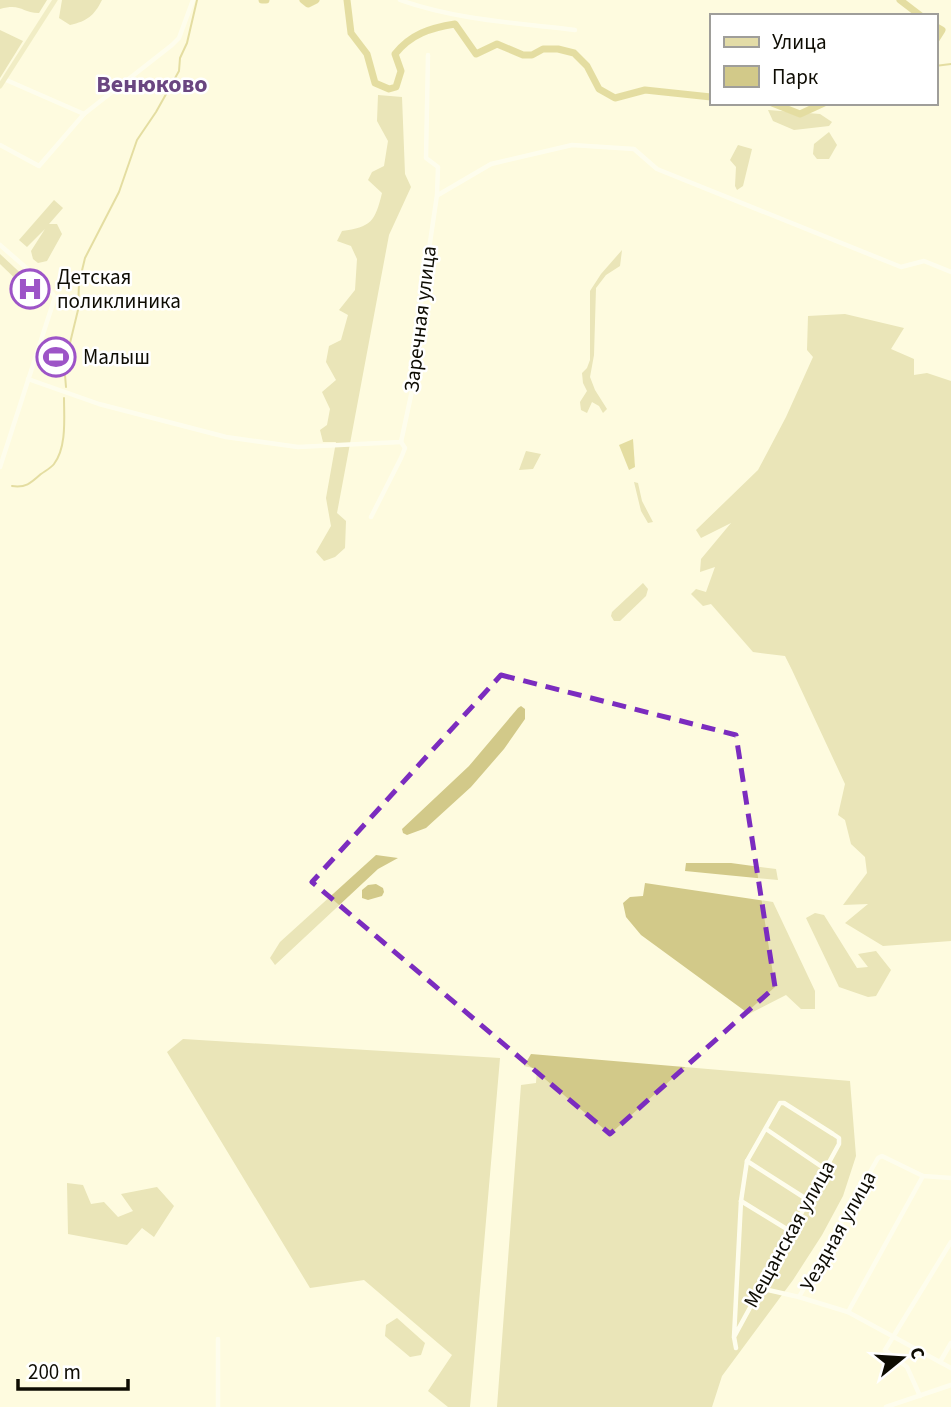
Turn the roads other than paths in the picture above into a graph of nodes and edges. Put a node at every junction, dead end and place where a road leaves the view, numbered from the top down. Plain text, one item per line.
1 (55, 0) edge
2 (193, 0) edge
3 (400, 0) edge
4 (575, 30) dead end
5 (428, 55) dead end
6 (4, 79) junction
7 (0, 86) edge
8 (84, 114) junction
9 (0, 145) edge
10 (437, 195) junction
11 (0, 245) edge
12 (951, 272) edge
13 (28, 379) junction
14 (401, 442) junction
15 (0, 467) edge
16 (371, 517) dead end
17 (766, 1129) junction
18 (747, 1161) junction
19 (825, 1170) junction
20 (923, 1176) junction
21 (949, 1178) edge
22 (951, 1186) edge
23 (808, 1200) junction
24 (741, 1201) junction
25 (790, 1231) junction
26 (951, 1241) edge
27 (759, 1288) junction
28 (799, 1297) junction
29 (848, 1312) junction
30 (893, 1336) junction
31 (734, 1337) junction
32 (218, 1339) dead end
33 (951, 1343) edge
34 (736, 1348) dead end
35 (940, 1362) junction
36 (951, 1368) edge
37 (951, 1385) edge
38 (920, 1396) junction
39 (218, 1407) edge
40 (886, 1407) edge

1 - 6 main road
2 - 8 street
3 - 4 street
5 - 10 street, Заречная улица
6 - 7 main road
6 - 8 street
8 - 9 street
10 - 12 street
10 - 14 street, Заречная улица
11 - 13 street
13 - 14 street
13 - 15 street
14 - 16 street, Заречная улица
17 - 18 street
17 - 19 street
17 - 19 street, Мещанская улица
18 - 23 street
18 - 24 street
19 - 23 street, Мещанская улица
20 - 21 street
20 - 28 street, Уездная улица
20 - 29 street
21 - 22 street
23 - 25 street, Мещанская улица
24 - 25 street
24 - 31 street
25 - 27 street, Мещанская улица
26 - 30 street
27 - 28 street
27 - 31 street, Мещанская улица
28 - 29 street, Уездная улица
29 - 30 street, Уездная улица
30 - 35 street, Уездная улица
30 - 38 street
31 - 34 street
32 - 39 street
33 - 35 street
35 - 36 street, Уездная улица
37 - 38 street
38 - 40 street

